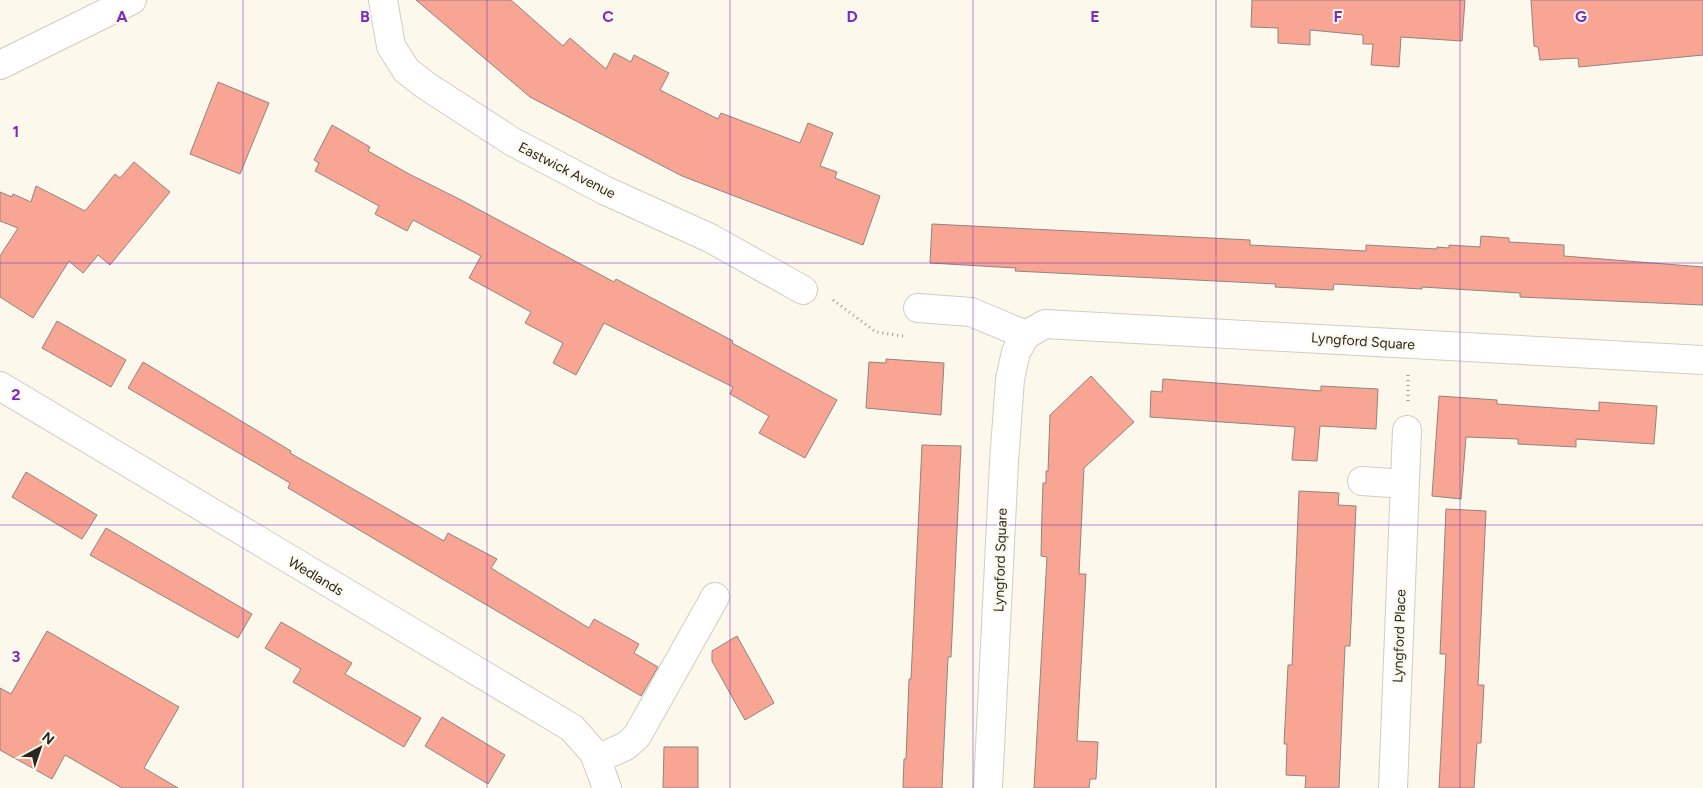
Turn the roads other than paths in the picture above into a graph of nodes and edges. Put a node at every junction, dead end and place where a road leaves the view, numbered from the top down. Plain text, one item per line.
1 (132, 0) edge
2 (384, 0) edge
3 (0, 65) edge
4 (803, 290) road end
5 (922, 308) road end
6 (1026, 335) junction
7 (1703, 360) edge
8 (0, 386) edge
9 (1407, 430) road end
10 (1362, 480) dead end
11 (1405, 484) junction
12 (715, 597) dead end
13 (597, 760) junction
14 (607, 788) edge
15 (988, 788) edge
16 (1393, 788) edge

1 - 3 street
2 - 4 street, Eastwick Avenue
5 - 6 street
6 - 7 street, Lyngford Square
6 - 15 street, Lyngford Square
8 - 13 street, Wedlands
9 - 11 street, Lyngford Place
10 - 11 street
11 - 16 street, Lyngford Place
12 - 13 street
13 - 14 street, Wedlands

